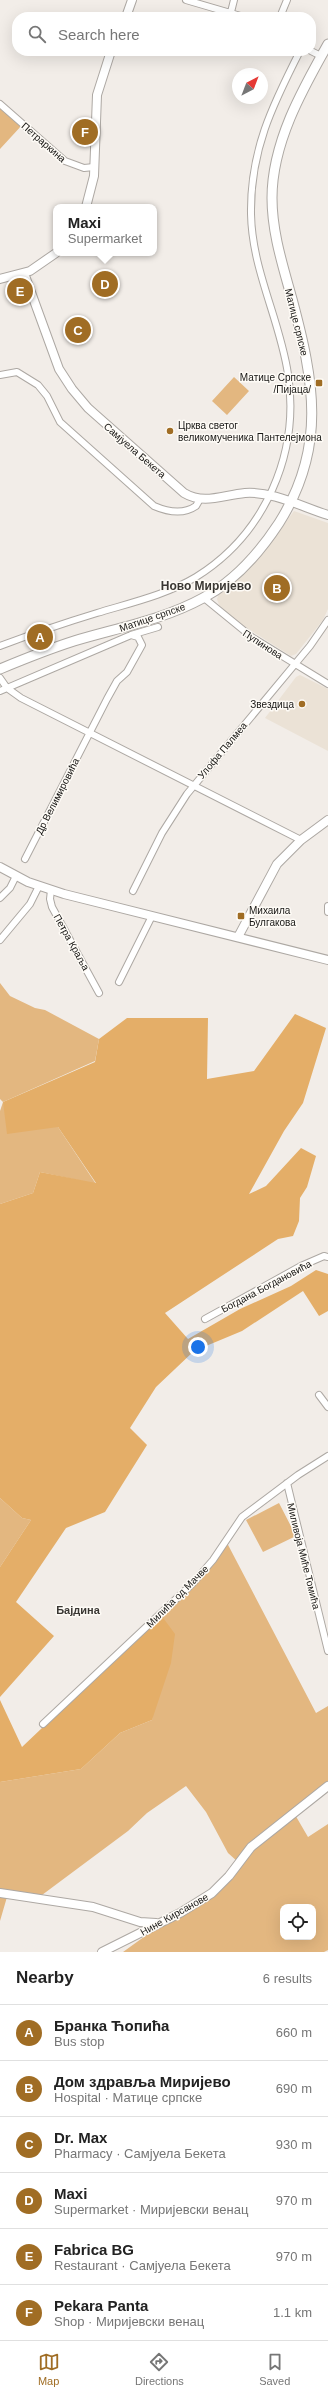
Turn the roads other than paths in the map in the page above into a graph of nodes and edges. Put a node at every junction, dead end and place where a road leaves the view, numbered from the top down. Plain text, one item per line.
1 (132, 0) edge
2 (186, 0) edge
3 (234, 0) edge
4 (287, 0) edge
5 (128, 12) edge
6 (231, 12) joint
7 (282, 12) edge
8 (328, 44) edge
9 (316, 54) edge
10 (109, 56) edge
11 (298, 56) edge
12 (321, 56) junction
13 (0, 104) edge
14 (94, 167) junction
15 (87, 204) edge
16 (53, 255) edge
17 (24, 273) junction
18 (0, 278) edge
19 (0, 375) edge
20 (270, 496) junction
21 (200, 499) junction
22 (290, 502) junction
23 (328, 515) edge
24 (204, 598) junction
25 (328, 620) edge
26 (158, 627) dead end
27 (130, 635) junction
28 (0, 646) edge
29 (295, 664) junction
30 (0, 669) edge
31 (0, 678) edge
32 (328, 684) edge
33 (7, 688) junction
34 (0, 691) edge
35 (90, 733) junction
36 (193, 785) junction
37 (328, 820) edge
38 (301, 840) junction
39 (25, 859) dead end
40 (0, 867) edge
41 (16, 876) junction
42 (39, 886) junction
43 (51, 890) junction
44 (133, 891) dead end
45 (0, 898) edge
46 (328, 906) edge
47 (328, 912) edge
48 (152, 916) junction
49 (238, 937) junction
50 (0, 940) edge
51 (328, 960) edge
52 (119, 982) dead end
53 (99, 993) dead end
54 (328, 1257) edge
55 (205, 1319) dead end
56 (319, 1395) dead end
57 (328, 1406) edge
58 (328, 1456) edge
59 (287, 1484) junction
60 (328, 1651) edge
61 (43, 1724) dead end
62 (328, 1786) edge
63 (0, 1893) edge
64 (161, 1922) junction
65 (102, 1952) edge

1 - 5 street
2 - 6 street
3 - 6 street
4 - 7 street
8 - 12 main road, Матице српске
9 - 12 street
10 - 14 street
11 - 20 street, Матице српске
12 - 22 main road, Матице српске
13 - 14 street, Петраркина
14 - 15 street
16 - 17 street
17 - 18 street
17 - 21 street, Самјуела Бекета
19 - 21 street
20 - 21 street
20 - 22 street
20 - 28 street, Матице српске
22 - 23 street
22 - 24 main road, Матице српске
24 - 29 street, Пупинова
24 - 30 main road, Матице српске
25 - 29 street, Улофа Палмеа
26 - 27 street, Матице српске
27 - 33 street, Матице српске
27 - 35 street, Матице српске
29 - 32 street, Пупинова
29 - 36 street, Улофа Палмеа
31 - 33 street
33 - 34 street, Матице српске
33 - 35 street
35 - 36 street
35 - 39 street, Др Велимировића
36 - 38 street
36 - 44 street, Улофа Палмеа
37 - 38 street
38 - 49 street
40 - 41 street
41 - 42 street
41 - 45 street
42 - 43 street
42 - 50 street
43 - 48 street
43 - 53 street, Петра Краља
46 - 47 street
48 - 49 street
48 - 52 street
49 - 51 street
54 - 55 street, Богдана Богдановића
56 - 57 street
58 - 59 street, Милића од Мачве
59 - 60 street, Миливоја Миће Томића
59 - 61 street, Милића од Мачве
62 - 64 street, Нине Кирсанове
63 - 64 street
64 - 65 street, Нине Кирсанове

